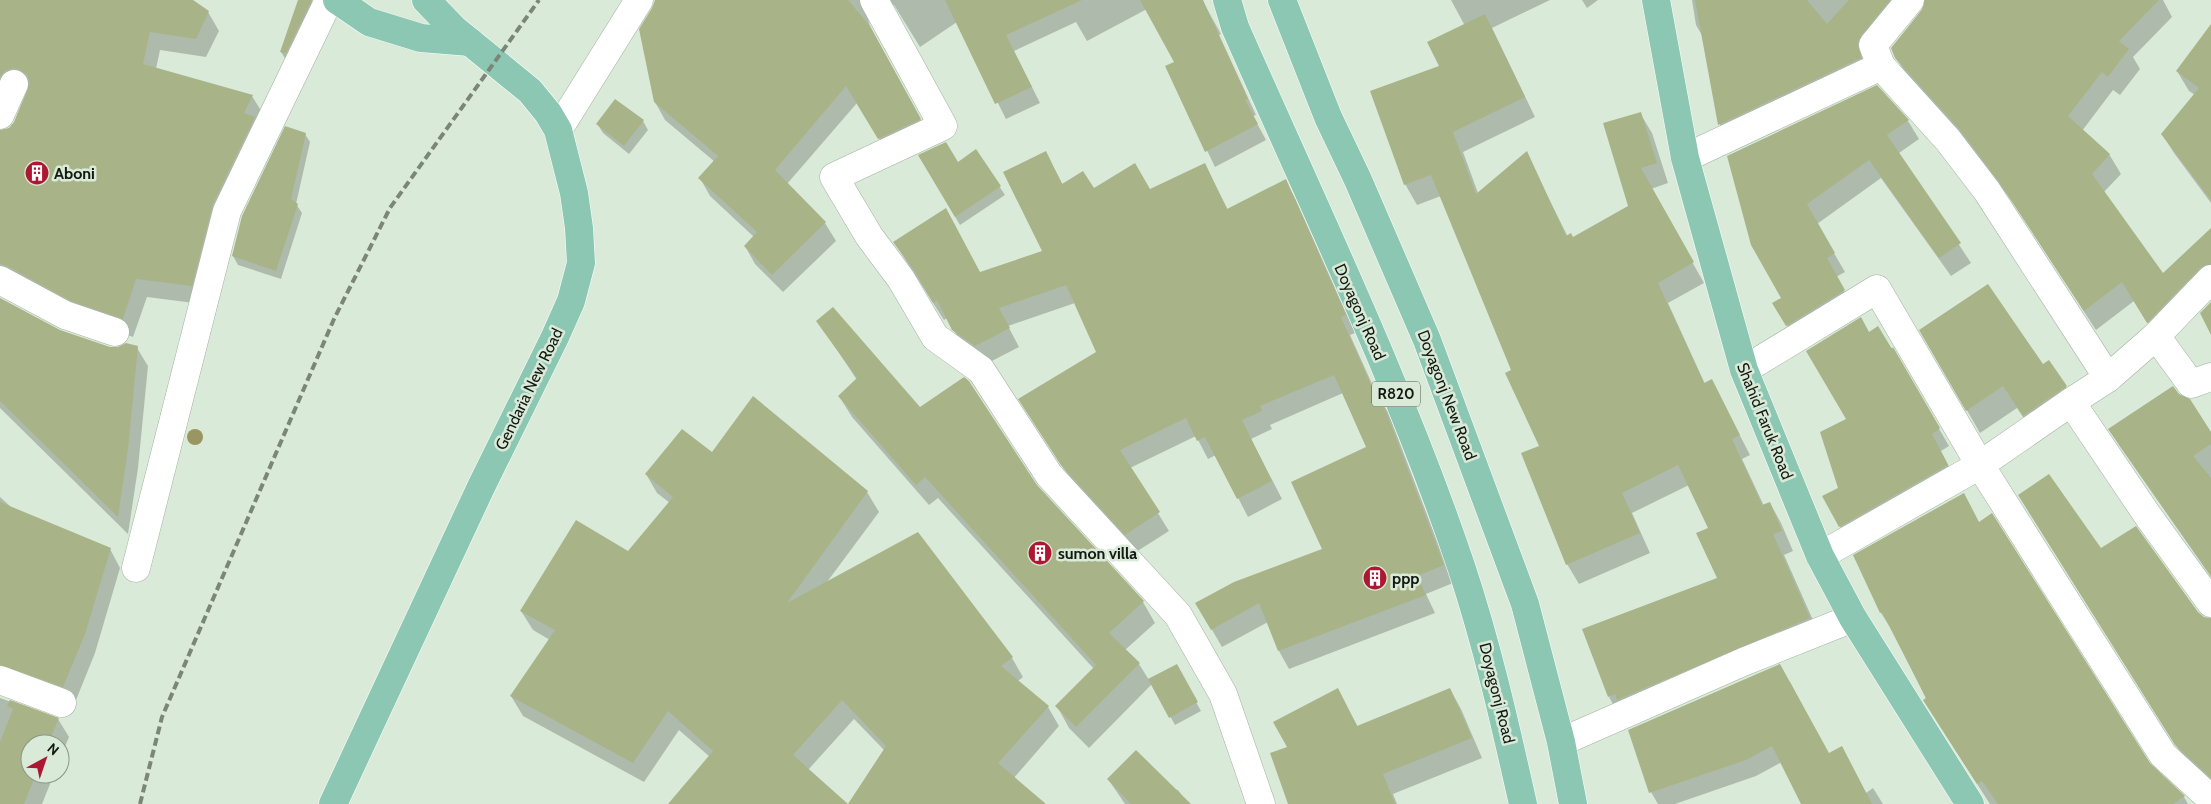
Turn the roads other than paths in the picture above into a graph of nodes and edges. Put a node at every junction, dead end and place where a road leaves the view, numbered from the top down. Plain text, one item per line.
1 (329, 0) edge
2 (337, 0) edge
3 (426, 0) edge
4 (640, 0) edge
5 (874, 0) edge
6 (1227, 0) edge
7 (1282, 0) edge
8 (1656, 0) edge
9 (1910, 0) edge
10 (470, 42) junction
11 (1881, 66) junction
12 (14, 84) dead end
13 (0, 116) edge
14 (558, 130) junction
15 (1685, 158) junction
16 (2211, 279) edge
17 (0, 280) edge
18 (115, 332) dead end
19 (2156, 336) junction
20 (1744, 370) junction
21 (2211, 377) edge
22 (2108, 378) junction
23 (2070, 402) junction
24 (1980, 465) junction
25 (1820, 556) junction
26 (136, 568) dead end
27 (2211, 603) edge
28 (1853, 618) junction
29 (0, 680) edge
30 (62, 703) dead end
31 (1561, 742) junction
32 (2211, 799) edge
33 (334, 804) edge
34 (1261, 804) edge
35 (1524, 804) edge
36 (1573, 804) edge
37 (1970, 804) edge

1 - 26 street
2 - 10 main road
3 - 10 main road, Gendaria New Road
4 - 14 street
5 - 34 street
6 - 35 main road, Doyagonj Road / R820
7 - 31 main road, Doyagonj New Road / R820
8 - 15 main road, Shahid Faruk Road
9 - 11 street
10 - 14 main road, Gendaria New Road
11 - 15 street
11 - 22 street
12 - 13 street
14 - 33 main road, Gendaria New Road
15 - 20 main road, Shahid Faruk Road
16 - 19 street
17 - 18 street
19 - 21 street
19 - 22 street
20 - 24 street
20 - 25 main road, Shahid Faruk Road
22 - 23 street
23 - 24 street
23 - 27 street
24 - 25 street
24 - 32 street
25 - 28 main road, Shahid Faruk Road
28 - 31 street
28 - 37 main road, Shahid Faruk Road
29 - 30 street
31 - 36 main road, Doyagonj New Road / R820

